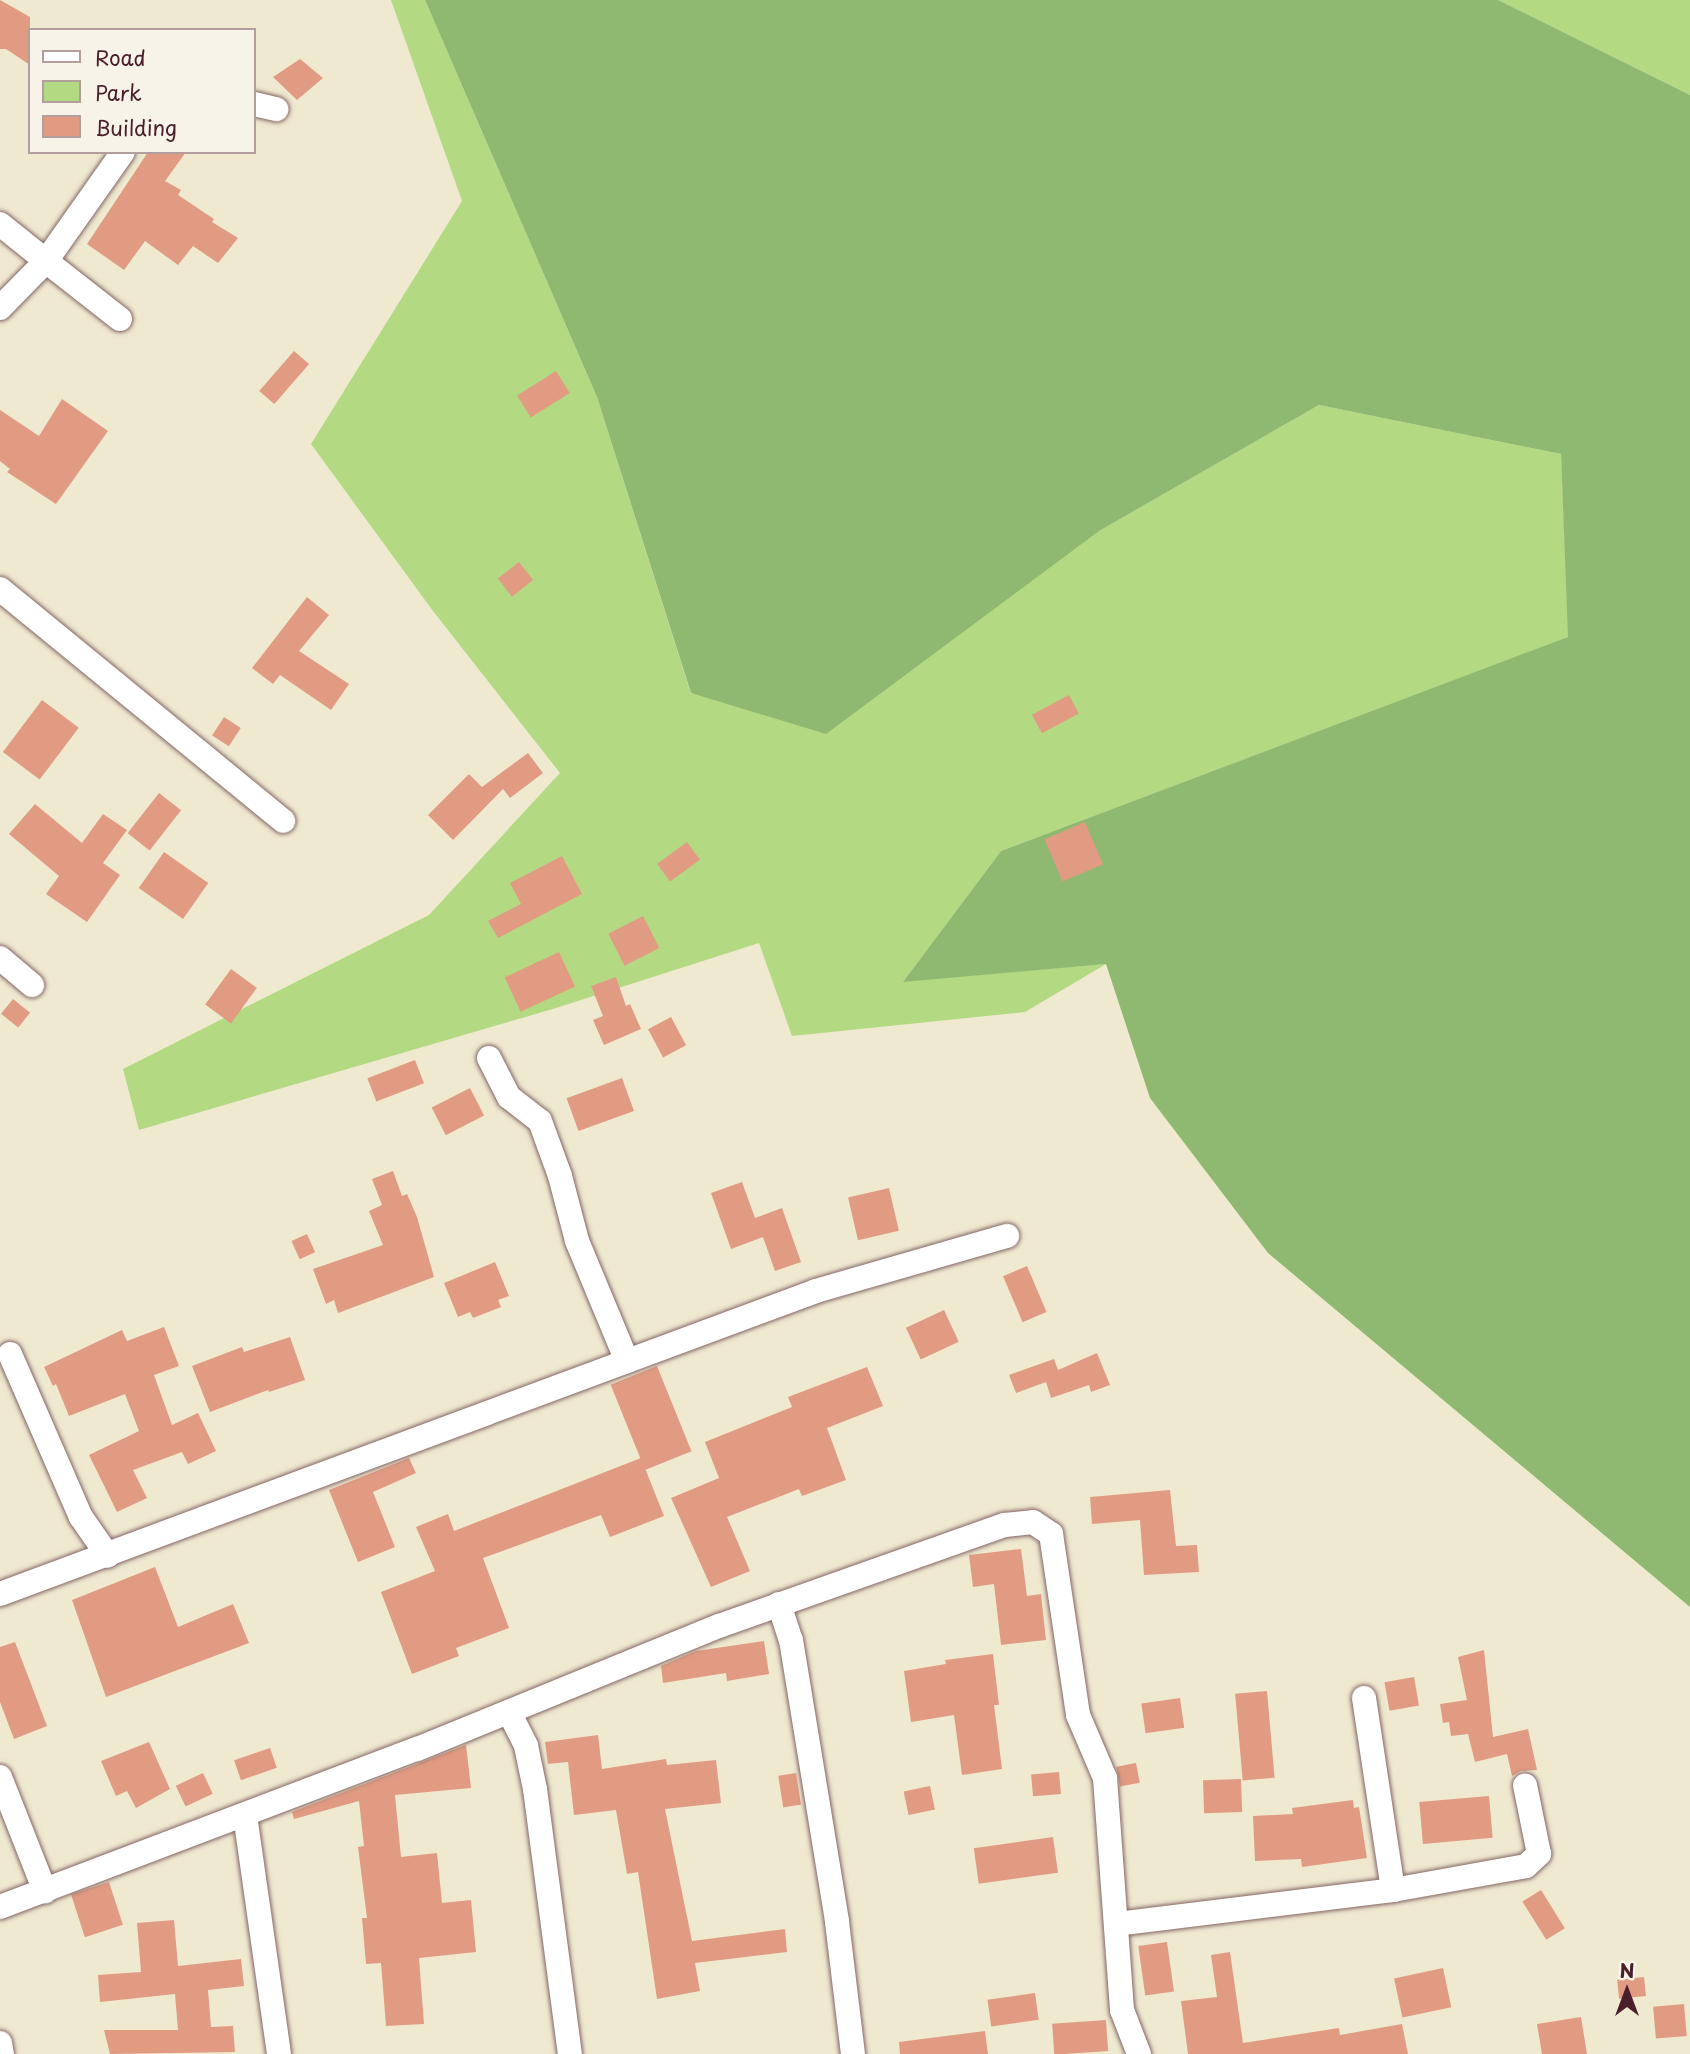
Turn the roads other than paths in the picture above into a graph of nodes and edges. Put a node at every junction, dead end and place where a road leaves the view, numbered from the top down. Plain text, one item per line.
1 (122, 154) edge
2 (0, 224) edge
3 (46, 261) junction
4 (0, 308) edge
5 (120, 319) dead end
6 (0, 589) edge
7 (283, 821) dead end
8 (0, 958) edge
9 (32, 985) dead end
10 (489, 1058) dead end
11 (1007, 1236) dead end
12 (10, 1354) dead end
13 (627, 1361) junction
14 (108, 1556) junction
15 (0, 1594) edge
16 (779, 1604) junction
17 (1364, 1698) dead end
18 (509, 1712) junction
19 (0, 1777) edge
20 (1525, 1784) dead end
21 (244, 1815) junction
22 (1393, 1890) junction
23 (45, 1891) junction
24 (0, 1907) edge
25 (1117, 1924) junction
26 (0, 2043) edge
27 (2, 2054) edge
28 (279, 2054) edge
29 (570, 2054) edge
30 (853, 2054) edge
31 (1139, 2054) edge

1 - 3 street
2 - 3 street
3 - 4 street
3 - 5 street
6 - 7 street
8 - 9 street
10 - 13 street
11 - 13 street
12 - 14 street
13 - 14 street
14 - 15 street
16 - 18 street
16 - 25 street
16 - 30 street
17 - 22 street
18 - 21 street
18 - 29 street
19 - 23 street
20 - 22 street
21 - 23 street
21 - 28 street
22 - 25 street
23 - 24 street
25 - 31 street
26 - 27 street

